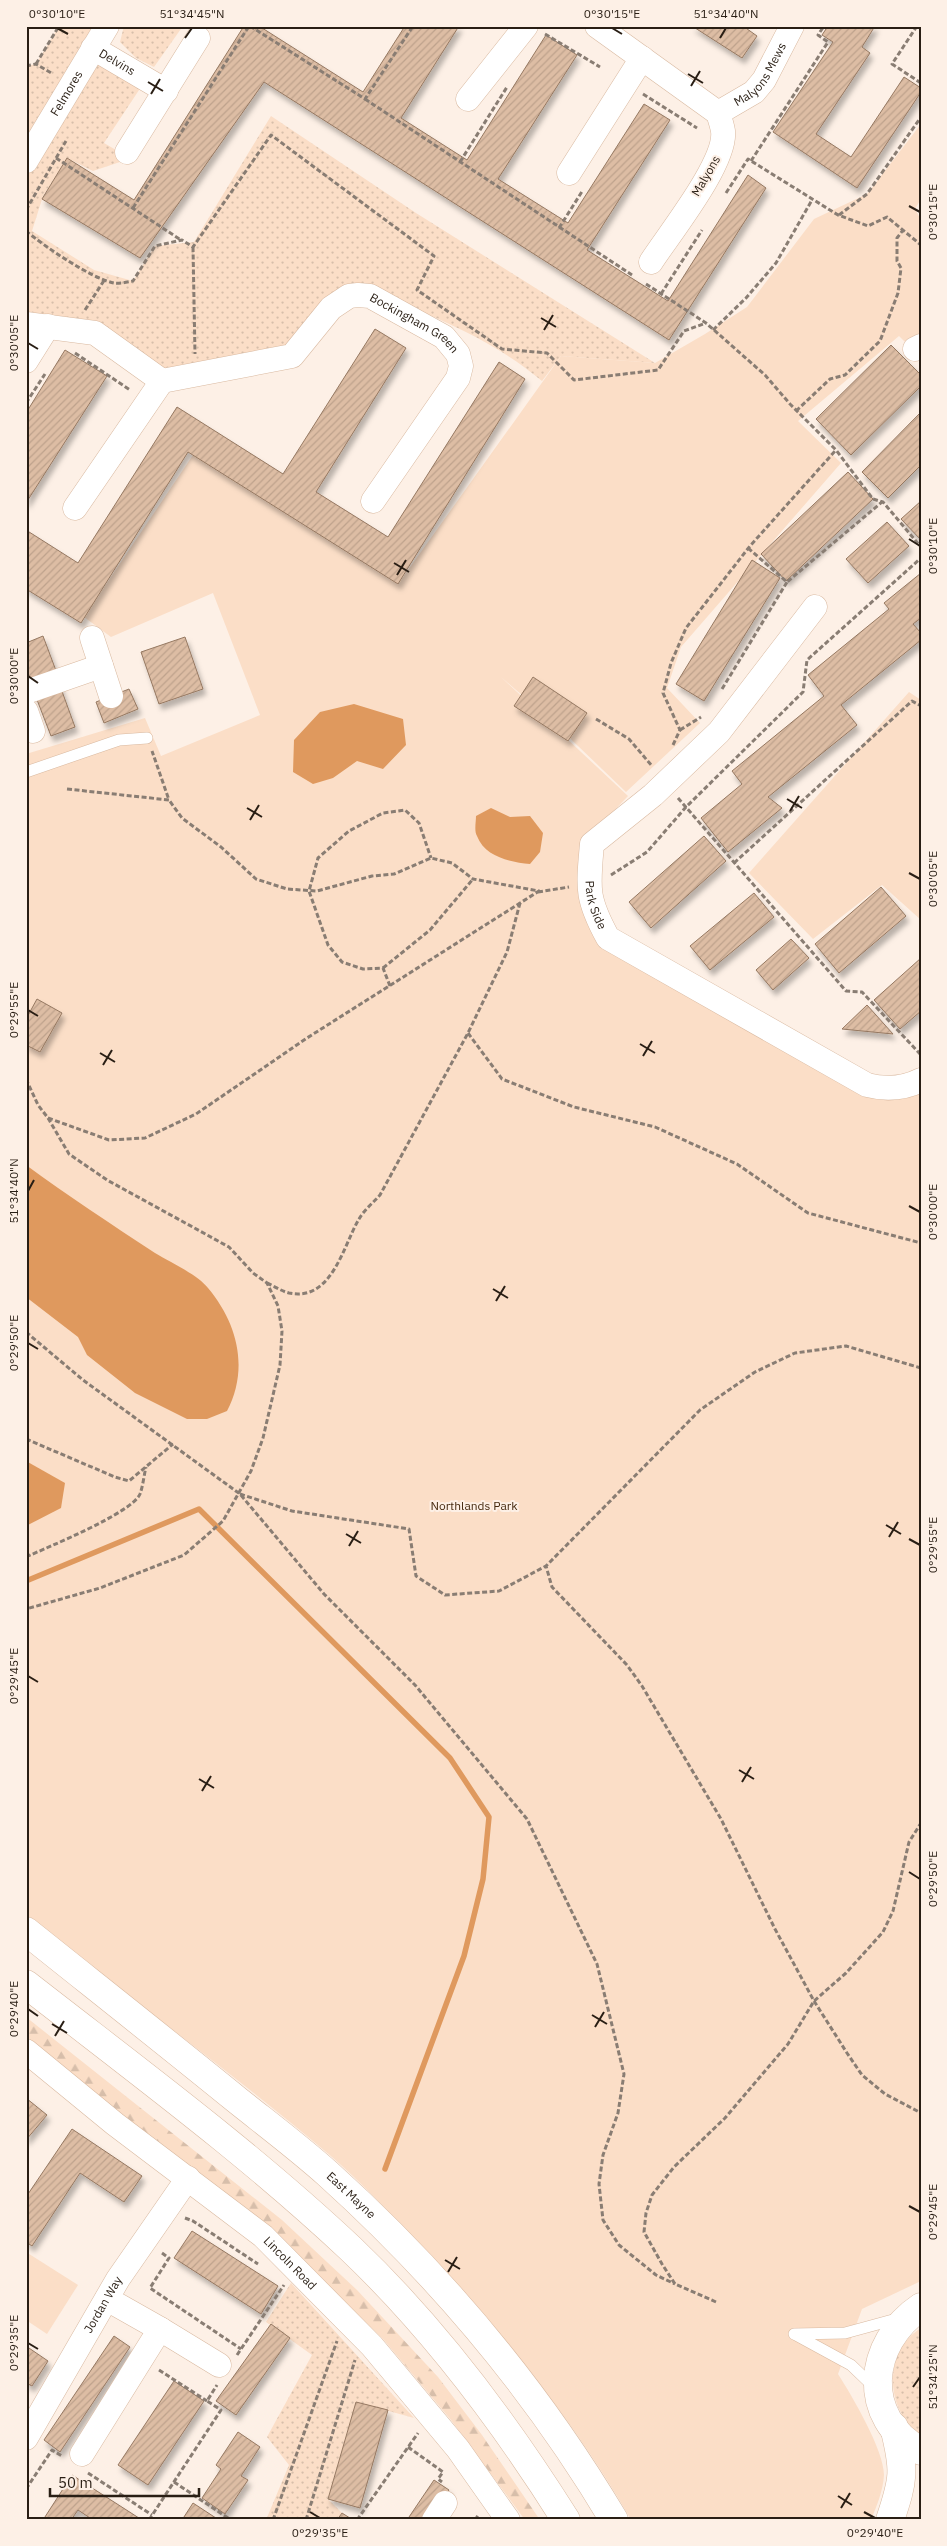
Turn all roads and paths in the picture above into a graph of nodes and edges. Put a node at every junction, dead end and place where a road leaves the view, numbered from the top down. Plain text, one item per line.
1 (59, 26) edge
2 (107, 26) edge
3 (249, 26) edge
4 (413, 26) edge
5 (792, 26) edge
6 (824, 26) edge
7 (917, 26) edge
8 (534, 29) edge
9 (610, 30) edge
10 (198, 38) dead end
11 (93, 48) junction
12 (642, 58) junction
13 (36, 64) junction
14 (26, 66) edge
15 (600, 67) dead end
16 (55, 75) dead end
17 (511, 81) dead end
18 (921, 83) edge
19 (166, 91) junction
20 (468, 99) dead end
21 (365, 100) junction
22 (638, 102) dead end
23 (718, 113) junction
24 (921, 117) edge
25 (697, 128) dead end
26 (127, 152) dead end
27 (56, 158) dead end
28 (26, 161) edge
29 (751, 161) junction
30 (460, 162) junction
31 (577, 180) joint
32 (722, 198) dead end
33 (812, 200) junction
34 (133, 208) junction
35 (838, 215) junction
36 (707, 222) dead end
37 (559, 228) junction
38 (903, 230) junction
39 (26, 231) edge
40 (182, 240) junction
41 (921, 244) edge
42 (193, 248) junction
43 (651, 262) dead end
44 (105, 279) junction
45 (662, 294) junction
46 (706, 323) junction
47 (37, 325) edge
48 (713, 330) junction
49 (72, 340) junction
50 (37, 366) edge
51 (196, 374) junction
52 (162, 381) junction
53 (148, 402) junction
54 (26, 404) edge
55 (796, 411) junction
56 (836, 450) junction
57 (373, 501) dead end
58 (883, 502) junction
59 (75, 508) dead end
60 (921, 547) edge
61 (748, 548) junction
62 (921, 558) edge
63 (787, 582) junction
64 (816, 607) dead end
65 (92, 638) dead end
66 (101, 666) junction
67 (26, 692) edge
68 (111, 696) dead end
69 (718, 696) dead end
70 (921, 706) edge
71 (708, 713) dead end
72 (596, 719) dead end
73 (680, 730) junction
74 (147, 738) joint
75 (671, 750) dead end
76 (26, 772) edge
77 (666, 782) junction
78 (67, 789) dead end
79 (169, 800) junction
80 (686, 807) junction
81 (431, 858) junction
82 (734, 863) junction
83 (473, 879) junction
84 (580, 887) junction
85 (309, 891) junction
86 (537, 892) junction
87 (520, 903) junction
88 (383, 968) junction
89 (390, 986) junction
90 (468, 1033) junction
91 (921, 1055) edge
92 (26, 1079) edge
93 (921, 1080) edge
94 (48, 1118) junction
95 (921, 1243) edge
96 (267, 1283) junction
97 (26, 1332) edge
98 (921, 1368) edge
99 (26, 1439) edge
100 (173, 1444) junction
101 (146, 1467) junction
102 (240, 1494) junction
103 (26, 1557) edge
104 (546, 1566) junction
105 (26, 1609) edge
106 (921, 1823) edge
107 (26, 1931) edge
108 (26, 1984) edge
109 (814, 2001) junction
110 (26, 2051) edge
111 (921, 2113) edge
112 (188, 2178) junction
113 (181, 2218) dead end
114 (153, 2248) dead end
115 (262, 2267) dead end
116 (285, 2282) dead end
117 (675, 2284) junction
118 (107, 2299) junction
119 (716, 2302) dead end
120 (914, 2312) edge
121 (160, 2329) junction
122 (339, 2336) dead end
123 (362, 2336) junction
124 (241, 2348) junction
125 (226, 2367) junction
126 (154, 2378) dead end
127 (879, 2391) junction
128 (207, 2401) junction
129 (894, 2427) junction
130 (419, 2432) dead end
131 (26, 2438) edge
132 (921, 2451) edge
133 (84, 2465) junction
134 (174, 2482) junction
135 (26, 2490) edge
136 (152, 2515) junction
137 (149, 2520) edge
138 (231, 2520) edge
139 (273, 2520) edge
140 (306, 2520) edge
141 (358, 2520) edge
142 (508, 2520) edge
143 (566, 2520) edge
144 (614, 2520) edge
145 (890, 2520) edge

1 - 13 path
2 - 11 street, Felmores
3 - 21 path
3 - 34 path
4 - 21 path
5 - 23 street, Malyons Mews
6 - 29 path
7 - 18 path
8 - 15 path
8 - 20 street
9 - 12 street
10 - 19 street
11 - 19 street, Delvins
11 - 28 street, Felmores
12 - 23 street
12 - 31 street
13 - 14 path
13 - 16 path
17 - 30 path
19 - 26 street
21 - 30 path
22 - 25 path
23 - 43 street, Malyons
24 - 35 path
27 - 34 path
29 - 32 path
29 - 33 path
30 - 37 path
31 - 37 path
33 - 35 path
33 - 48 path
34 - 40 path
35 - 38 path
36 - 45 path
37 - 45 path
38 - 41 path
38 - 55 path
39 - 44 path
40 - 42 path
40 - 44 path
42 - 46 path
42 - 51 path
44 - 49 path
45 - 46 path
46 - 48 path
47 - 49 street
47 - 50 street
48 - 55 path
49 - 52 street
49 - 53 path
50 - 54 path
51 - 52 street, Bockingham Green
51 - 57 street, Bockingham Green
52 - 53 street
53 - 59 street
55 - 56 path
56 - 58 path
56 - 61 path
58 - 60 path
58 - 63 path
61 - 63 path
61 - 73 path
62 - 80 path
63 - 69 path
64 - 77 street, Park Side
65 - 66 street
66 - 67 street
66 - 68 street
70 - 82 path
71 - 73 path
72 - 77 path
73 - 75 path
74 - 76 lane
74 - 79 path
77 - 80 path
77 - 84 street, Park Side
78 - 79 path
79 - 85 path
80 - 82 path
80 - 84 path
81 - 83 path
81 - 85 path
81 - 85 path
82 - 91 path
83 - 86 path
83 - 88 path
84 - 86 path
84 - 93 street, Park Side
85 - 88 path
86 - 87 path
87 - 89 path
87 - 90 path
88 - 89 path
89 - 94 path
90 - 95 path
90 - 96 path
92 - 94 path
94 - 96 path
96 - 102 path
97 - 100 path
98 - 104 path
99 - 101 path
100 - 101 path
100 - 102 path
101 - 103 path
102 - 104 path
102 - 105 path
102 - 117 path
104 - 109 path
106 - 109 path
107 - 144 main road, East Mayne
108 - 143 main road
109 - 111 path
109 - 117 path
110 - 112 street, Lincoln Road
112 - 118 street, Jordan Way
112 - 123 street, Lincoln Road
113 - 115 path
114 - 124 path
116 - 124 path
117 - 119 path
118 - 121 street
118 - 131 street, Jordan Way
120 - 127 main road
120 - 127 lane
121 - 125 street
121 - 133 street
122 - 139 path
123 - 140 path
123 - 142 street, Lincoln Road
124 - 125 path
125 - 128 path
126 - 128 path
127 - 129 main road
128 - 134 path
129 - 132 main road
129 - 145 main road
130 - 141 path
133 - 135 path
133 - 136 path
134 - 136 path
134 - 138 path
136 - 137 path

